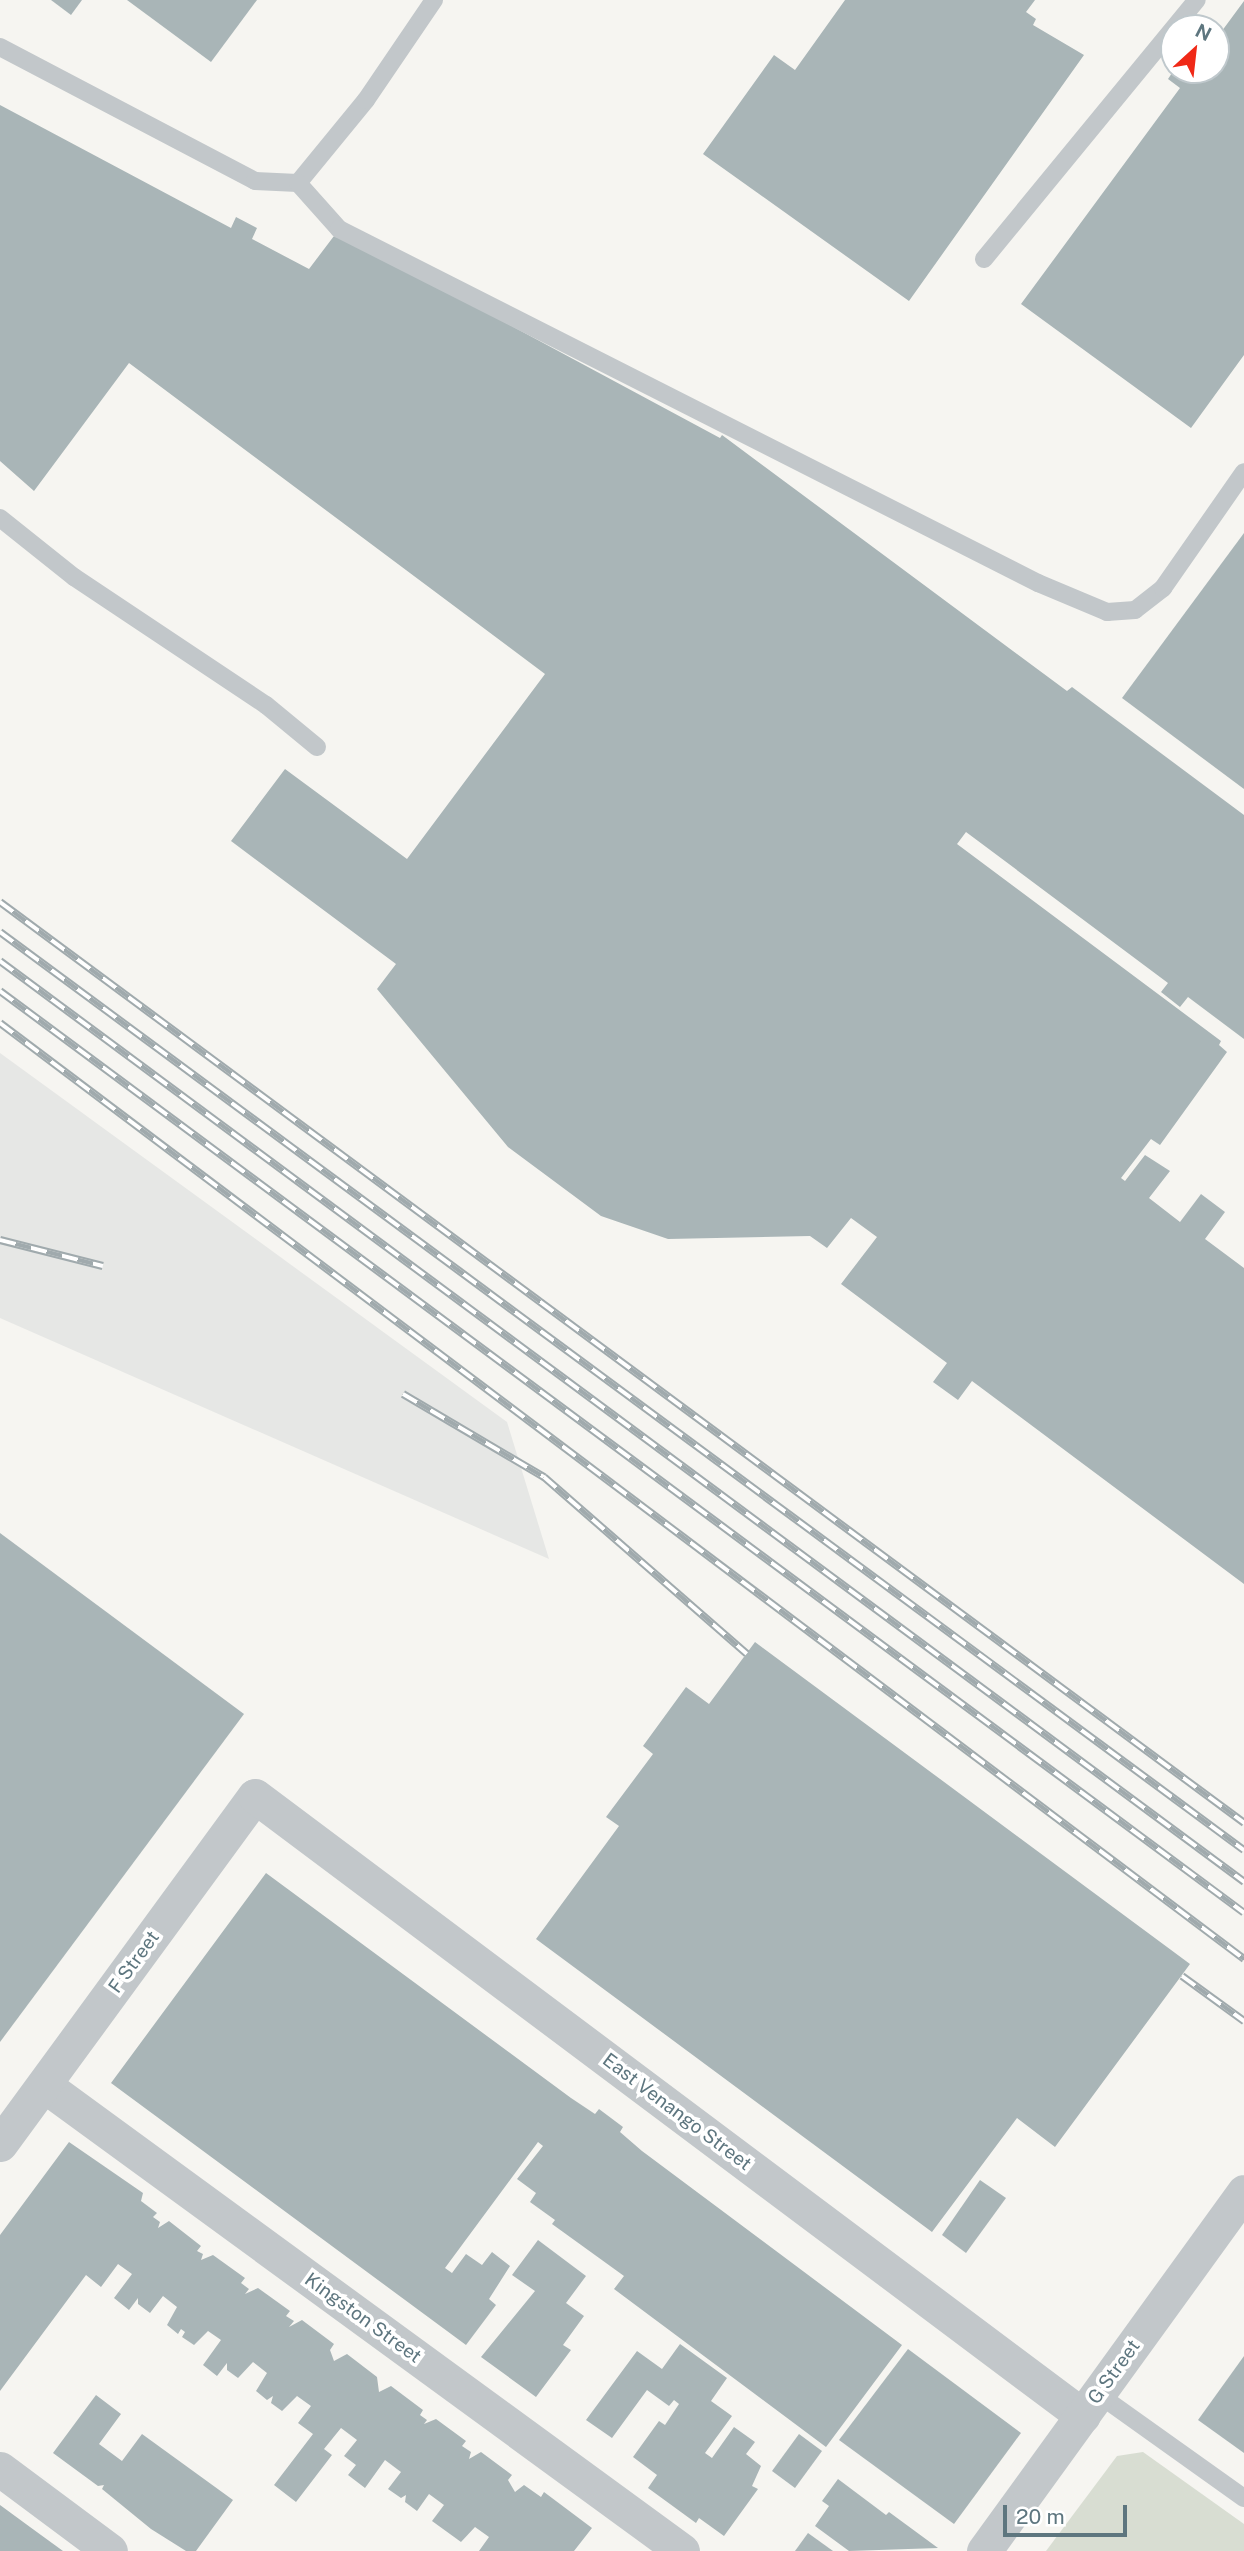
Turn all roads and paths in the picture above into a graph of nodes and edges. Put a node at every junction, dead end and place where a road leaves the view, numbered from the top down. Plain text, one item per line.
1 (434, 0) edge
2 (1197, 0) edge
3 (0, 47) edge
4 (298, 183) junction
5 (984, 259) dead end
6 (1244, 472) edge
7 (0, 518) edge
8 (317, 747) dead end
9 (272, 1809) joint
10 (44, 2085) junction
11 (0, 2144) edge
12 (1244, 2192) edge
13 (1091, 2405) junction
14 (0, 2469) edge
15 (1244, 2498) edge
16 (110, 2551) edge
17 (682, 2551) edge
18 (984, 2551) edge

1 - 4 lane
2 - 5 lane
3 - 4 lane
4 - 6 lane
7 - 8 lane
9 - 10 street, F Street
9 - 13 street, East Venango Street
10 - 11 street, F Street
10 - 17 street, Kingston Street
12 - 13 street, G Street
13 - 15 lane
13 - 18 street, G Street
14 - 16 street

